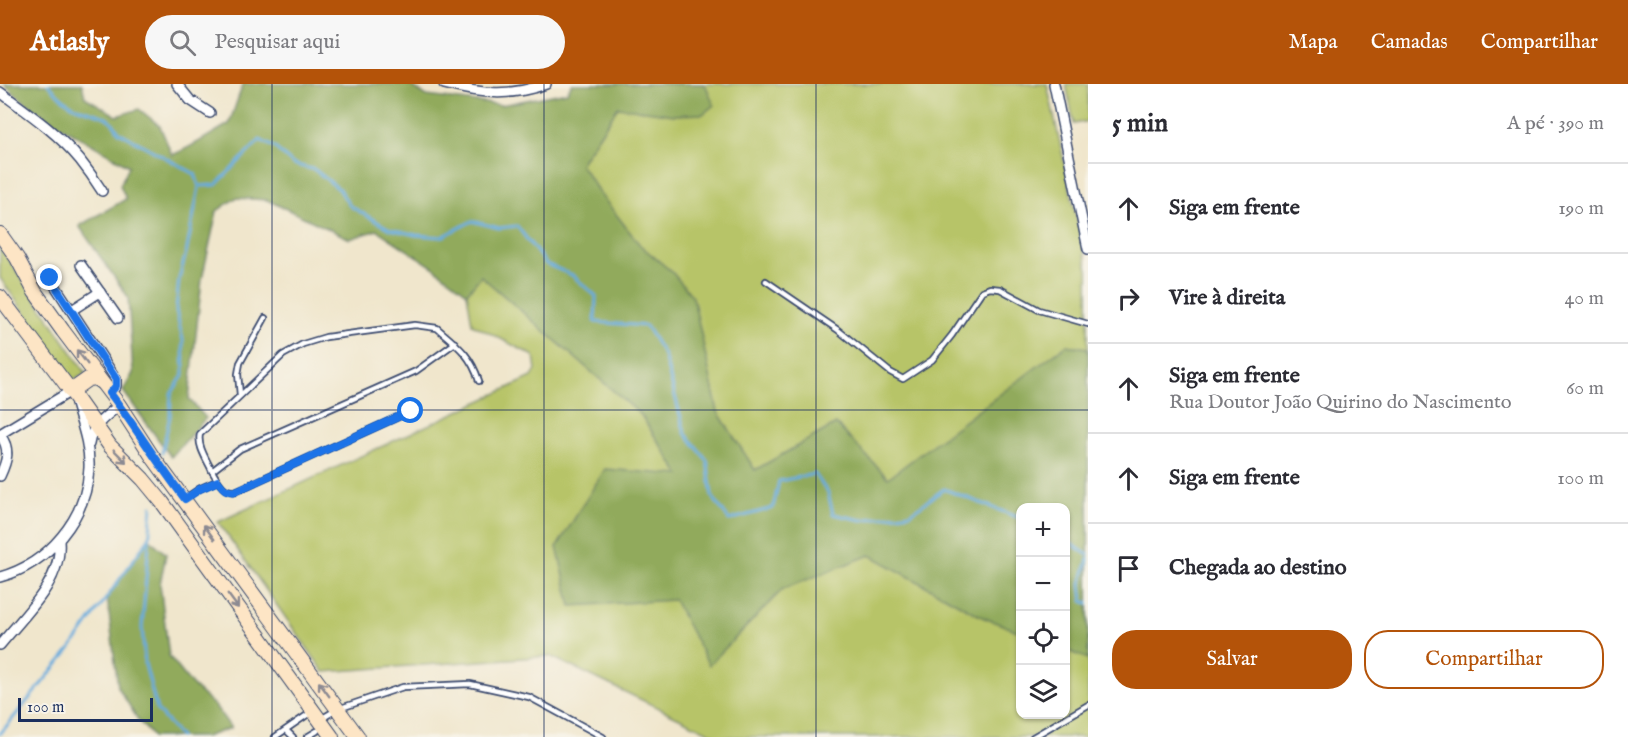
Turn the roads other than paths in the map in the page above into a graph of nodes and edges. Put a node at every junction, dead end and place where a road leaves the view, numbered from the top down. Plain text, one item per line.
1 (177, 84) edge
2 (444, 84) edge
3 (546, 84) edge
4 (1054, 84) edge
5 (0, 92) edge
6 (210, 113) dead end
7 (102, 191) dead end
8 (0, 234) edge
9 (1088, 249) edge
10 (81, 265) dead end
11 (50, 278) dead end
12 (766, 281) dead end
13 (100, 292) junction
14 (0, 297) edge
15 (72, 310) junction
16 (118, 318) dead end
17 (265, 318) dead end
18 (1087, 322) edge
19 (455, 343) junction
20 (479, 381) dead end
21 (106, 387) junction
22 (73, 393) junction
23 (240, 396) junction
24 (119, 405) junction
25 (411, 411) dead end
26 (95, 425) junction
27 (0, 435) edge
28 (88, 449) junction
29 (212, 471) junction
30 (0, 476) edge
31 (218, 481) junction
32 (185, 499) junction
33 (59, 541) junction
34 (231, 562) junction
35 (214, 574) junction
36 (0, 577) edge
37 (0, 645) edge
38 (1088, 705) edge
39 (338, 709) junction
40 (314, 722) junction
41 (286, 730) junction
42 (275, 737) edge
43 (293, 737) edge
44 (307, 737) edge
45 (332, 737) edge
46 (358, 737) edge
47 (603, 737) edge
48 (1033, 737) edge

1 - 6 street
2 - 3 street
4 - 9 street
5 - 7 street
21 -> 8 street
10 - 13 street
11 - 15 street
12 - 18 lane
13 - 15 street
13 - 16 street
14 - 22 street
15 - 21 street
17 - 23 lane
19 - 20 lane
19 - 23 lane
19 - 29 lane
21 - 22 street
21 - 24 street
22 - 26 street
22 - 27 street
22 - 28 street
23 - 29 lane
24 - 26 street
24 - 32 street
25 - 31 lane
26 - 28 street
26 -> 35 street
27 - 30 street
28 - 33 street
29 - 31 lane
31 - 32 lane
34 -> 32 street
33 - 36 street
33 - 37 street
34 - 35 street
39 -> 34 street
35 -> 40 street
38 - 48 lane
39 - 40 lane
39 - 46 street
39 - 47 lane
40 - 41 lane
40 - 44 lane
40 - 45 street
41 - 42 lane
41 - 43 lane

